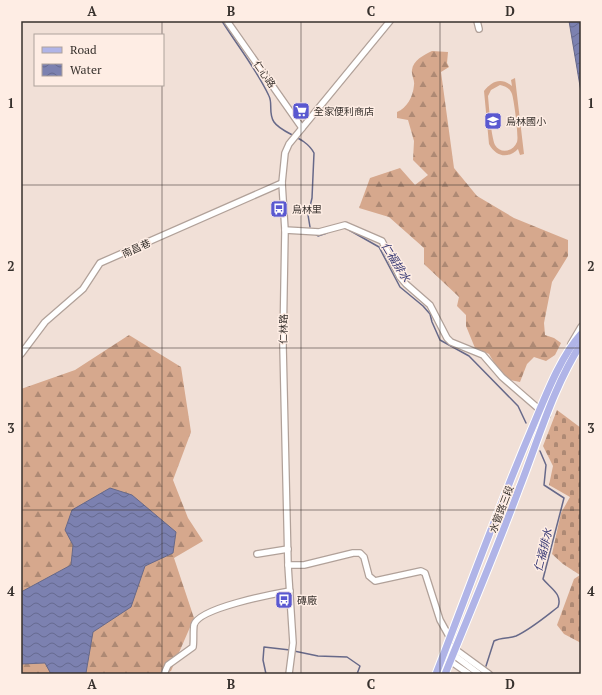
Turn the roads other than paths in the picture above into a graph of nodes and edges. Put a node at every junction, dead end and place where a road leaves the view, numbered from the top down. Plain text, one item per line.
1 (227, 21) edge
2 (390, 21) edge
3 (477, 21) edge
4 (479, 29) dead end
5 (300, 130) junction
6 (282, 183) junction
7 (285, 230) junction
8 (581, 327) edge
9 (581, 334) edge
10 (581, 344) edge
11 (578, 350) edge
12 (21, 354) edge
13 (567, 354) junction
14 (540, 410) junction
15 (547, 416) junction
16 (288, 550) junction
17 (257, 554) dead end
18 (288, 565) junction
19 (290, 591) junction
20 (447, 647) junction
21 (453, 654) junction
22 (164, 674) edge
23 (289, 674) edge
24 (436, 674) edge
25 (445, 674) edge
26 (469, 674) edge
27 (479, 674) edge
28 (489, 674) edge

1 - 5 street, 仁心路
2 - 5 street, 仁林路
3 - 4 street
5 - 6 street, 仁林路
6 - 7 street, 仁林路
6 - 12 street, 南昌巷
7 - 14 street
7 - 16 street, 仁林路
8 - 13 street, 水管路三段
9 - 13 main road, 水管路三段
10 - 11 main road, 水管路三段
11 - 15 main road, 水管路三段
13 - 14 main road, 水管路三段
14 - 15 street
14 - 20 main road, 水管路三段
15 - 21 main road, 水管路三段
16 - 17 street
16 - 18 street, 仁林路
18 - 19 street, 仁林路
18 - 20 street
19 - 22 street
19 - 23 street, 仁林路
20 - 21 street
20 - 24 main road, 水管路三段
21 - 25 main road, 水管路三段
21 - 26 street
21 - 27 street
21 - 28 street

